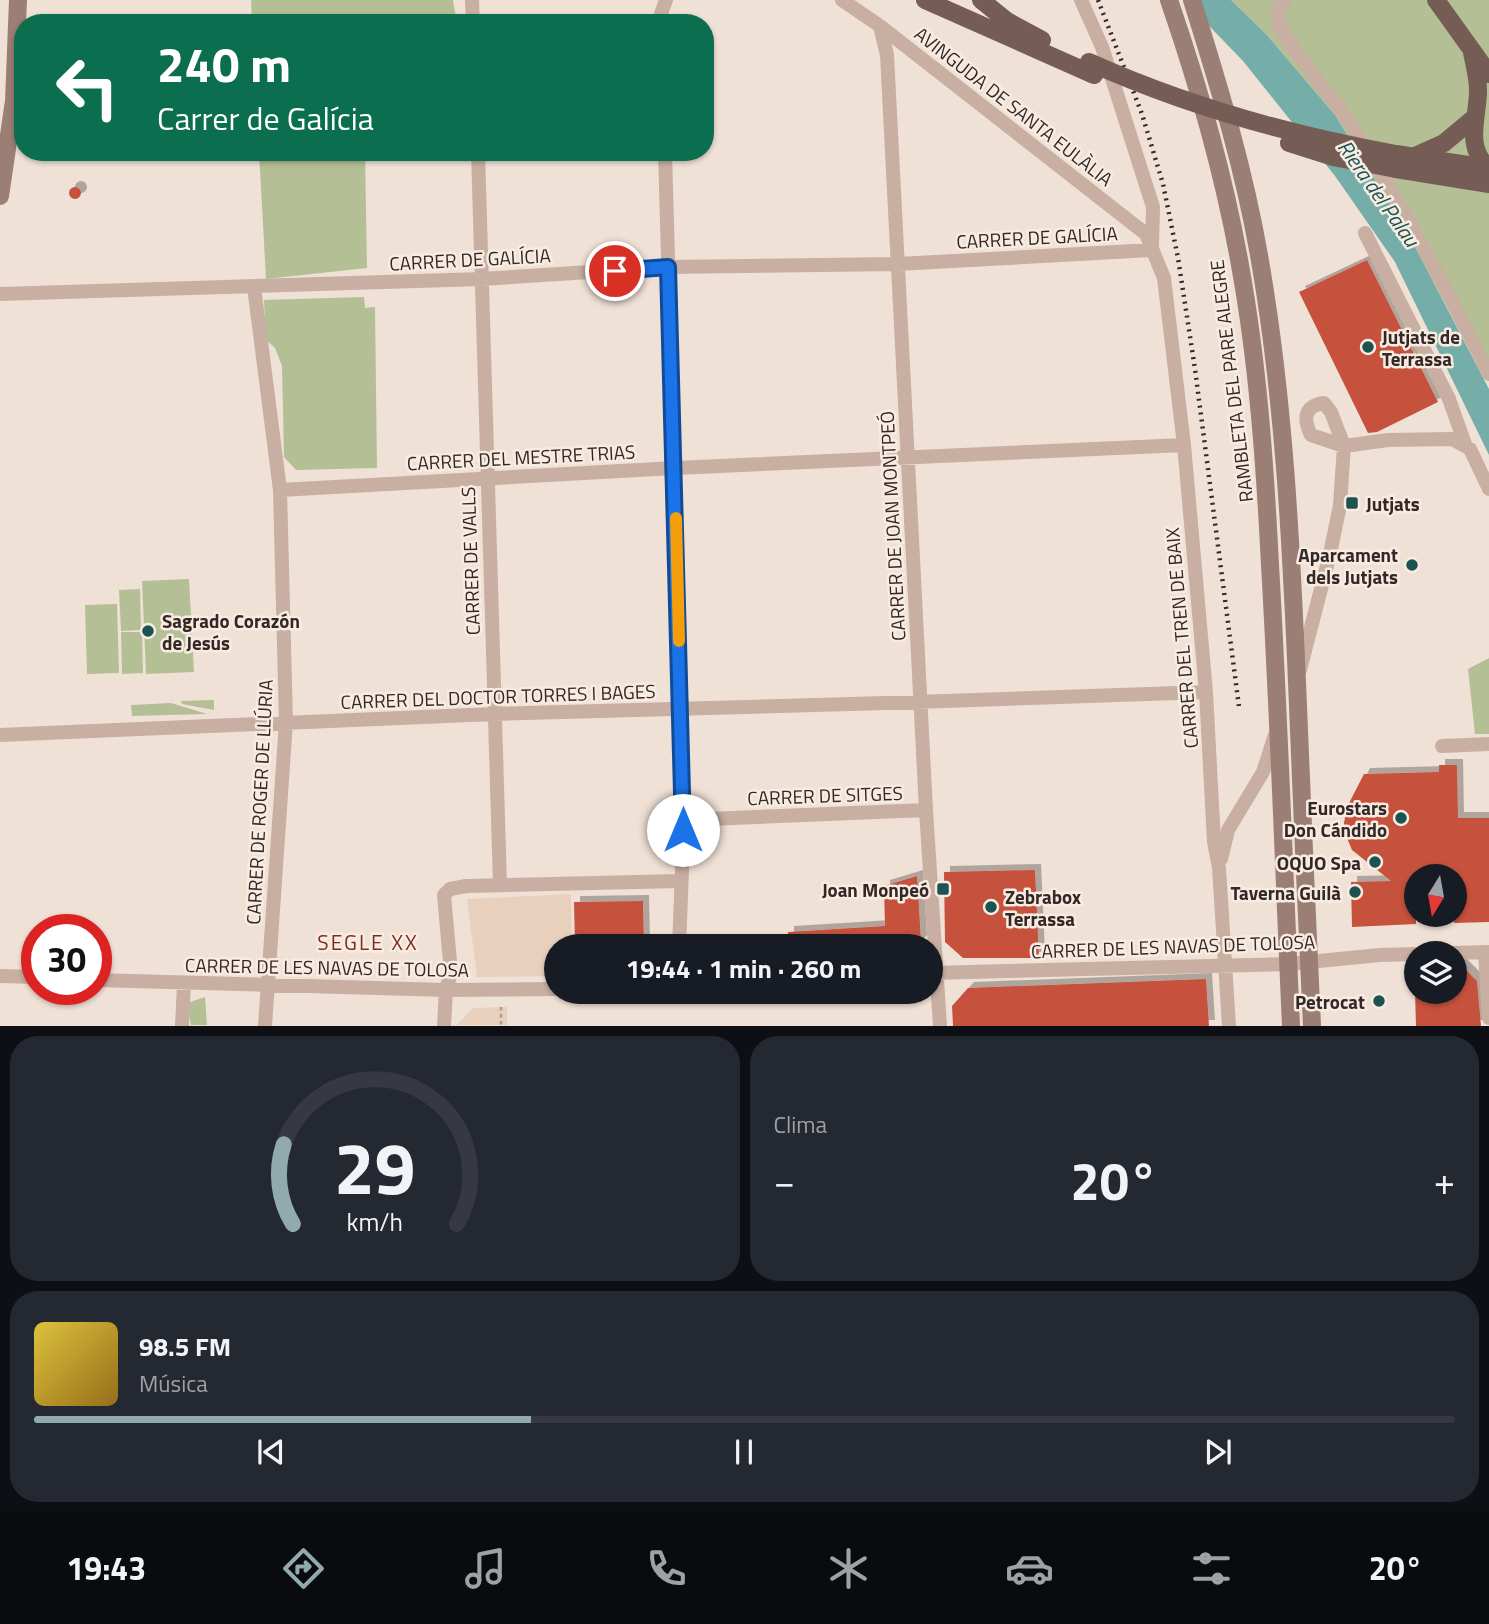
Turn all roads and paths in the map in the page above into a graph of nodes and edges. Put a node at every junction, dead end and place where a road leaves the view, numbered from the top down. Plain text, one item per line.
1 (842, 0) edge
2 (925, 0) edge
3 (945, 0) edge
4 (971, 0) edge
5 (981, 0) edge
6 (1081, 0) edge
7 (1169, 0) edge
8 (1285, 0) edge
9 (1436, 0) edge
10 (1194, 6) edge
11 (1007, 21) junction
12 (880, 26) junction
13 (1032, 46) junction
14 (1472, 52) junction
15 (1092, 69) junction
16 (1489, 74) edge
17 (14, 101) edge
18 (1474, 118) junction
19 (1402, 160) junction
20 (478, 161) edge
21 (665, 161) edge
22 (1489, 171) edge
23 (0, 196) edge
24 (1365, 233) dead end
25 (1152, 250) junction
26 (898, 264) junction
27 (668, 267) junction
28 (482, 279) junction
29 (254, 287) junction
30 (0, 295) edge
31 (1489, 374) edge
32 (1465, 444) junction
33 (1184, 445) junction
34 (908, 458) junction
35 (675, 468) junction
36 (487, 478) junction
37 (1489, 489) edge
38 (280, 490) junction
39 (1297, 681) junction
40 (1206, 692) junction
41 (920, 701) junction
42 (680, 709) junction
43 (494, 714) junction
44 (286, 722) junction
45 (1278, 723) junction
46 (0, 735) edge
47 (1489, 744) edge
48 (1442, 746) dead end
49 (926, 810) junction
50 (684, 820) junction
51 (1219, 867) junction
52 (680, 881) junction
53 (500, 885) junction
54 (680, 934) edge
55 (932, 934) edge
56 (1487, 952) edge
57 (1467, 953) edge
58 (1404, 955) edge
59 (1309, 961) junction
60 (1225, 964) junction
61 (1288, 964) junction
62 (943, 973) edge
63 (0, 976) edge
64 (21, 977) edge
65 (112, 981) edge
66 (184, 983) junction
67 (266, 986) junction
68 (544, 989) edge
69 (446, 990) junction
70 (938, 1004) edge
71 (501, 1007) dead end
72 (1489, 1018) edge
73 (183, 1026) edge
74 (265, 1026) edge
75 (444, 1026) edge
76 (501, 1026) edge
77 (940, 1026) edge
78 (1229, 1026) edge
79 (1291, 1026) edge
80 (1312, 1026) edge

1 - 12 street, AVINGUDA DE SANTA EULÀLIA
2 - 13 main road
3 - 13 main road
4 - 11 main road
5 - 11 main road
6 - 25 street
7 - 45 main road, RAMBLETA DEL PARE ALEGRE
8 - 31 street
9 - 14 main road
10 - 39 main road
11 - 15 main road
12 - 25 street, AVINGUDA DE SANTA EULÀLIA
12 - 26 street, CARRER DE JOAN MONTPEÓ
13 - 15 main road
14 - 16 main road
14 - 18 main road
15 - 19 main road, bridge
17 - 23 main road
18 - 19 main road
18 - 22 main road
19 - 22 main road
19 - 22 main road
20 - 28 street, CARRER DE VALLS
21 - 27 street
24 - 32 street
25 - 26 street, CARRER DE GALÍCIA
25 - 33 street, CARRER DEL TREN DE BAIX
26 - 27 street, CARRER DE GALÍCIA
26 - 34 street, CARRER DE JOAN MONTPEÓ
27 - 28 street, CARRER DE GALÍCIA
27 - 35 street
28 - 29 street, CARRER DE GALÍCIA
28 - 36 street, CARRER DE VALLS
29 - 30 street, CARRER DE GALÍCIA
29 - 38 street, CARRER DE ROGER DE LLÚRIA
32 - 37 street
32 - 39 street
33 - 34 street, CARRER DEL MESTRE TRIAS
33 - 40 street, CARRER DEL TREN DE BAIX
34 - 35 street, CARRER DEL MESTRE TRIAS
34 - 41 street, CARRER DE JOAN MONTPEÓ
35 - 36 street, CARRER DEL MESTRE TRIAS
35 - 42 street
36 - 38 street, CARRER DEL MESTRE TRIAS
36 - 43 street, CARRER DE VALLS
38 - 44 street, CARRER DE ROGER DE LLÚRIA
39 - 59 main road
40 - 41 street, CARRER DEL DOCTOR TORRES I BAGES
40 - 51 street, CARRER DEL TREN DE BAIX
41 - 42 street, CARRER DEL DOCTOR TORRES I BAGES
41 - 49 street, CARRER DE JOAN MONTPEÓ
42 - 43 street, CARRER DEL DOCTOR TORRES I BAGES
42 - 50 street
43 - 44 street, CARRER DEL DOCTOR TORRES I BAGES
43 - 53 street, CARRER DE VALLS
44 - 46 street, CARRER DEL DOCTOR TORRES I BAGES
44 - 67 street, CARRER DE ROGER DE LLÚRIA
45 - 51 street, RAMBLETA DEL PARE ALEGRE
45 - 61 main road, RAMBLETA DEL PARE ALEGRE
47 - 48 street
49 - 50 street, CARRER DE SITGES
49 - 55 street, CARRER DE JOAN MONTPEÓ
50 - 52 street
51 - 60 street, CARRER DEL TREN DE BAIX
52 - 53 street
52 - 54 street
53 - 69 street
56 - 57 street, CARRER DE LES NAVAS DE TOLOSA
56 - 72 street
58 - 59 street, CARRER DE LES NAVAS DE TOLOSA
59 - 61 street, CARRER DE LES NAVAS DE TOLOSA
59 - 80 main road
60 - 61 street, CARRER DE LES NAVAS DE TOLOSA
60 - 62 street, CARRER DE LES NAVAS DE TOLOSA
60 - 78 street, CARRER DEL TREN DE BAIX
61 - 79 main road, RAMBLETA DEL PARE ALEGRE
63 - 64 street
65 - 66 street, CARRER DE LES NAVAS DE TOLOSA
66 - 67 street, CARRER DE LES NAVAS DE TOLOSA
66 - 73 street
67 - 69 street, CARRER DE LES NAVAS DE TOLOSA
67 - 74 street, CARRER DE ROGER DE LLÚRIA
68 - 69 street, CARRER DE LES NAVAS DE TOLOSA
69 - 75 street
70 - 77 street, CARRER DE JOAN MONTPEÓ
71 - 76 path

